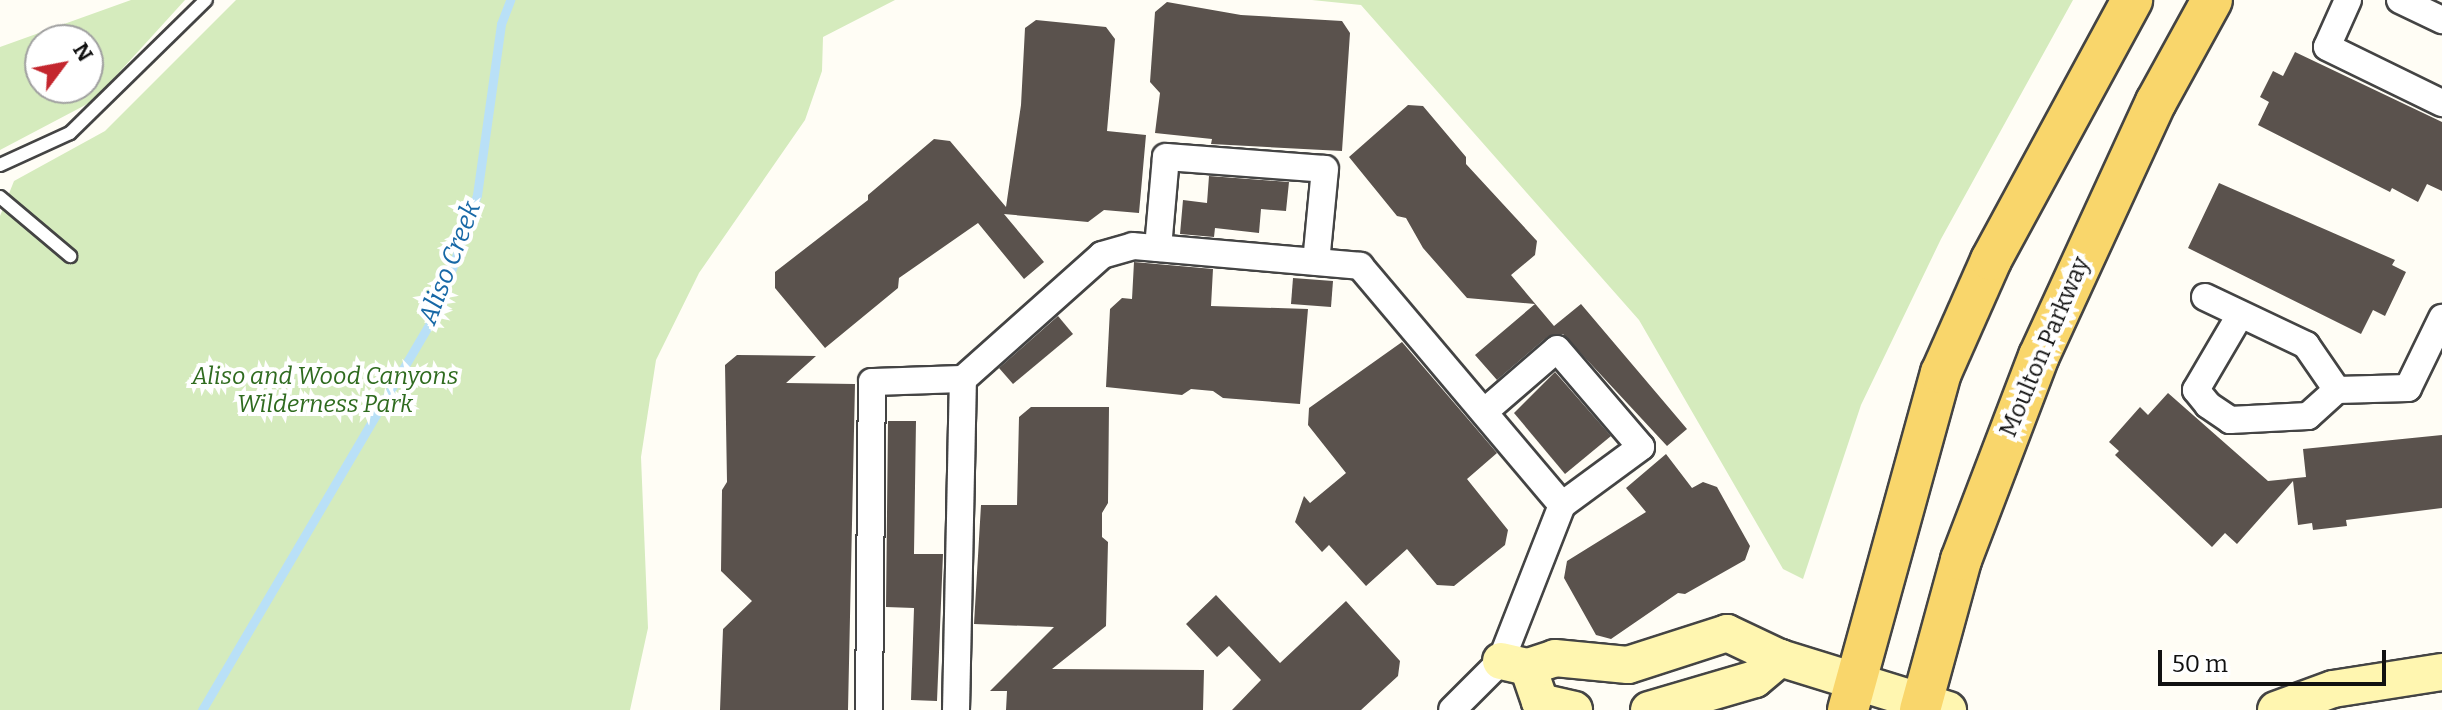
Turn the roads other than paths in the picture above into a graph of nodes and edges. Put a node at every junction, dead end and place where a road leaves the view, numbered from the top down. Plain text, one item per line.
1 (206, 0) edge
2 (2132, 0) edge
3 (2212, 0) edge
4 (2348, 0) edge
5 (2400, 0) edge
6 (2442, 20) edge
7 (2442, 103) edge
8 (0, 165) edge
9 (0, 197) edge
10 (1158, 248) junction
11 (70, 256) dead end
12 (1316, 262) junction
13 (2205, 297) dead end
14 (2240, 315) junction
15 (2442, 318) edge
16 (963, 379) junction
17 (2337, 390) junction
18 (1484, 412) junction
19 (1562, 505) junction
20 (1780, 658) junction
21 (1514, 664) junction
22 (2442, 672) edge
23 (1851, 696) edge
24 (1930, 708) edge
25 (869, 710) edge
26 (956, 710) edge
27 (1452, 710) edge
28 (1574, 710) edge
29 (1649, 710) edge
30 (2276, 710) edge

1 - 8 lane
2 - 23 main road
3 - 24 main road, Moulton Parkway
4 - 7 street
5 - 6 street
9 - 11 lane
10 - 12 street
10 - 12 street
10 - 16 street
12 - 18 street
13 - 14 street
14 - 17 street
14 - 17 street
15 - 17 street
16 - 25 street
16 - 26 street
18 - 19 street
18 - 19 street
19 - 21 street
20 - 21 street
20 - 23 street
20 - 29 street
21 - 27 street
21 - 28 street
22 - 30 street
23 - 24 street

